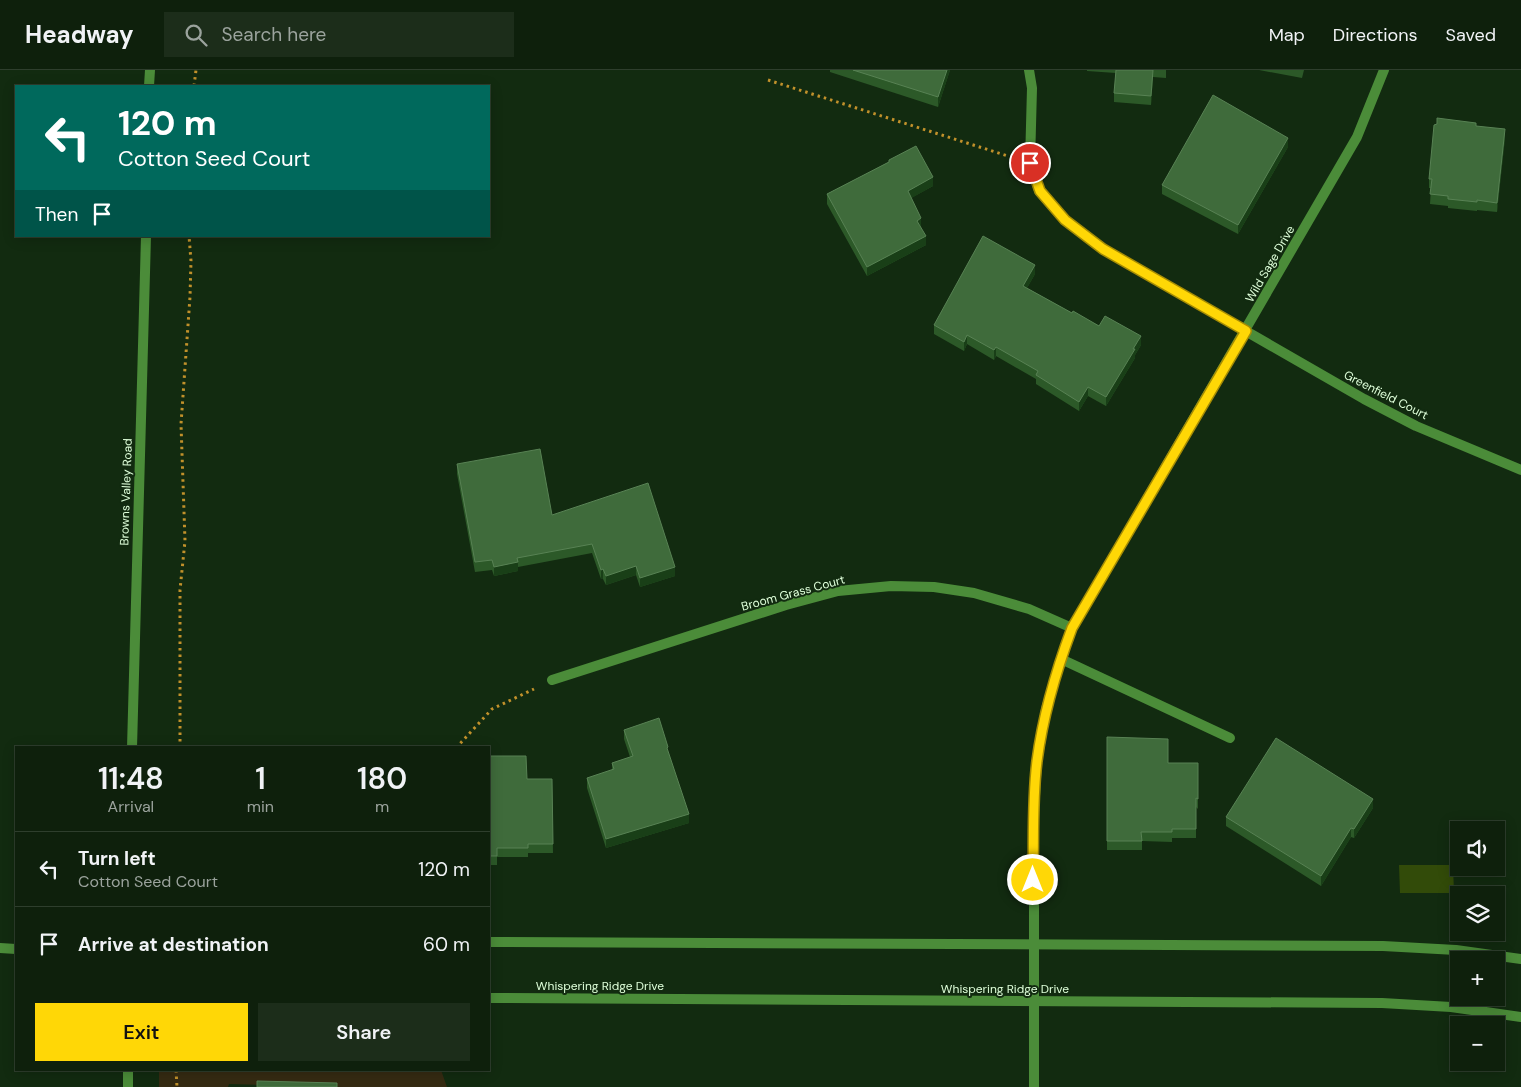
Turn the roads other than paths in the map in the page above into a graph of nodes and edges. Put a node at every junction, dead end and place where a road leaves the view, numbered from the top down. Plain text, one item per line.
1 (150, 70) edge
2 (1029, 70) edge
3 (1384, 70) edge
4 (149, 85) edge
5 (146, 237) edge
6 (1246, 331) junction
7 (1521, 470) edge
8 (1072, 628) junction
9 (1061, 659) junction
10 (552, 680) road end
11 (1230, 738) dead end
12 (132, 746) edge
13 (490, 942) edge
14 (1034, 944) junction
15 (0, 948) edge
16 (15, 949) edge
17 (1521, 958) edge
18 (490, 998) edge
19 (1034, 1001) junction
20 (1521, 1017) edge
21 (128, 1071) edge
22 (128, 1087) edge
23 (1034, 1087) edge

1 - 4 street
2 - 6 street, Greenfield Court
3 - 6 street, Wild Sage Drive
5 - 12 street, Browns Valley Road
6 - 7 street, Greenfield Court
6 - 8 street, Wild Sage Drive
8 - 9 street, Wild Sage Drive
8 - 10 street, Broom Grass Court
9 - 11 street
9 - 14 street, Wild Sage Drive
13 - 14 street
14 - 17 street
14 - 19 street, Wild Sage Drive
15 - 16 street
18 - 19 street, Whispering Ridge Drive
19 - 20 street, Whispering Ridge Drive
19 - 23 street, Wild Sage Drive
21 - 22 street

